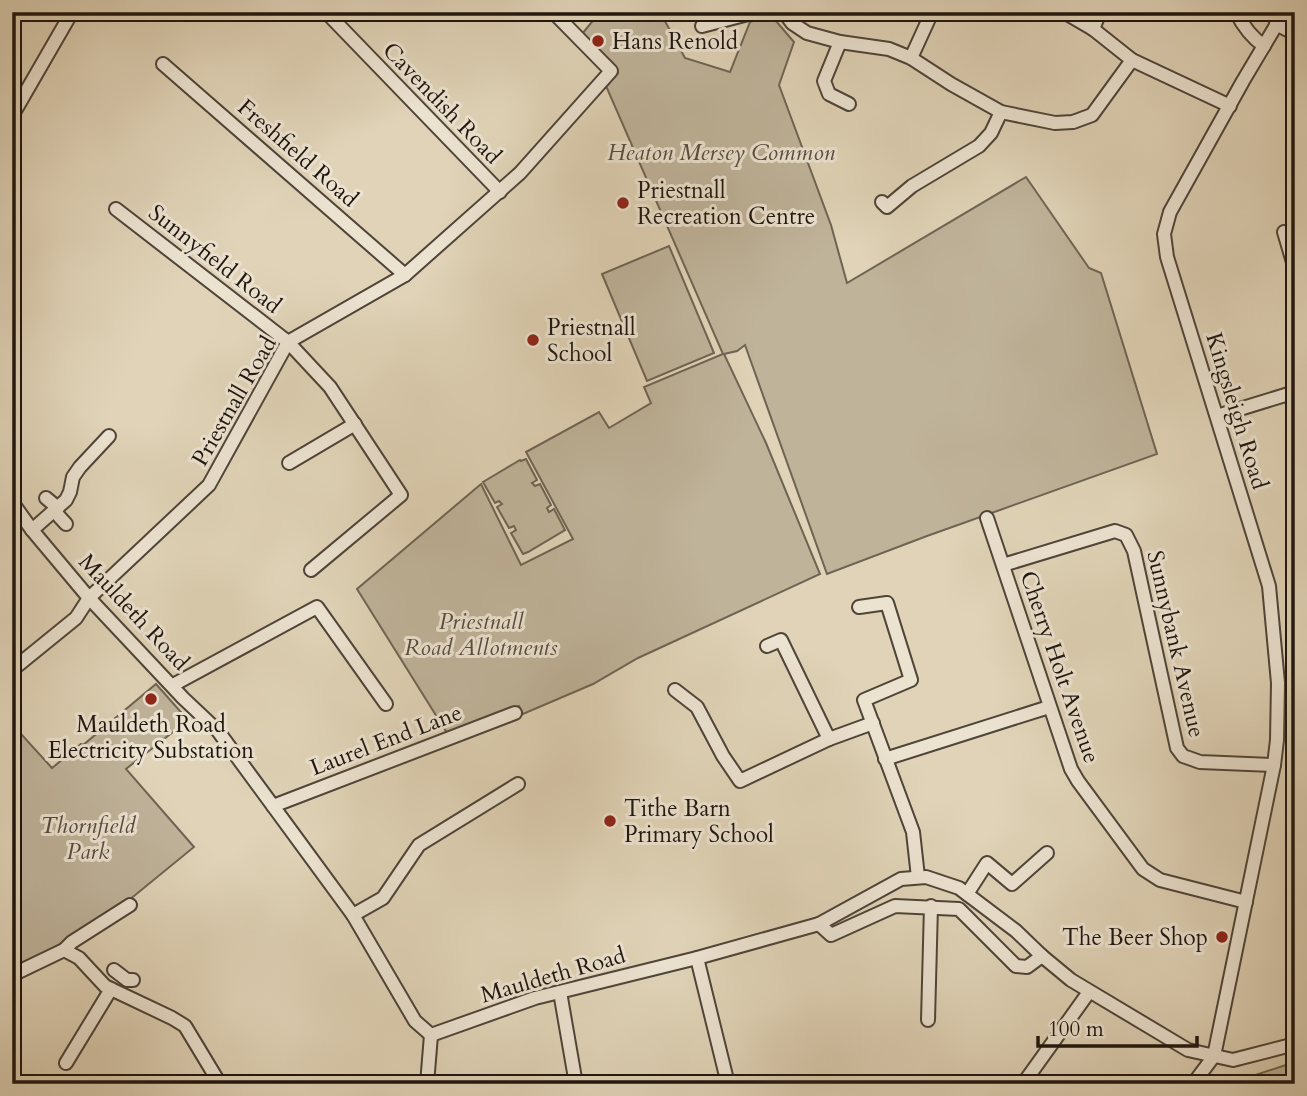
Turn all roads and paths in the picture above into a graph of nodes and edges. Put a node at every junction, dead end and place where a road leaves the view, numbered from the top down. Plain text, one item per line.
1 (72, 12) edge
2 (326, 12) edge
3 (553, 12) edge
4 (756, 12) edge
5 (783, 12) edge
6 (932, 12) edge
7 (1064, 12) edge
8 (1100, 12) edge
9 (1236, 12) edge
10 (1284, 12) edge
11 (1276, 24) junction
12 (702, 26) dead end
13 (1093, 29) junction
14 (1295, 34) edge
15 (840, 42) junction
16 (1264, 46) junction
17 (911, 58) junction
18 (1132, 60) junction
19 (163, 64) dead end
20 (849, 104) dead end
21 (1230, 106) junction
22 (1001, 112) junction
23 (12, 116) edge
24 (500, 192) junction
25 (884, 204) dead end
26 (116, 209) dead end
27 (1284, 232) dead end
28 (1295, 269) edge
29 (405, 275) junction
30 (288, 342) junction
31 (1295, 392) edge
32 (1217, 416) junction
33 (355, 424) junction
34 (109, 436) dead end
35 (289, 463) dead end
36 (46, 498) dead end
37 (12, 502) edge
38 (56, 510) junction
39 (987, 518) dead end
40 (66, 524) dead end
41 (32, 530) junction
42 (1003, 565) junction
43 (311, 570) dead end
44 (89, 598) junction
45 (859, 607) dead end
46 (766, 646) dead end
47 (12, 670) edge
48 (173, 685) junction
49 (675, 690) dead end
50 (386, 704) dead end
51 (1049, 707) junction
52 (515, 713) dead end
53 (873, 723) junction
54 (829, 739) junction
55 (885, 759) junction
56 (1274, 765) junction
57 (518, 784) dead end
58 (272, 806) junction
59 (1047, 853) dead end
60 (918, 877) junction
61 (967, 894) junction
62 (1247, 902) junction
63 (130, 905) dead end
64 (931, 906) junction
65 (353, 915) junction
66 (819, 924) junction
67 (64, 950) junction
68 (1042, 956) junction
69 (697, 958) junction
70 (12, 975) edge
71 (123, 976) dead end
72 (113, 990) junction
73 (560, 992) junction
74 (1089, 992) junction
75 (928, 1020) dead end
76 (431, 1035) junction
77 (1295, 1044) edge
78 (1214, 1056) junction
79 (66, 1063) dead end
80 (220, 1084) edge
81 (427, 1084) edge
82 (576, 1084) edge
83 (728, 1084) edge
84 (1023, 1084) edge
85 (1193, 1084) edge

1 - 23 street
2 - 24 street, Cavendish Road
3 - 24 street, Priestnall Road
4 - 12 street
5 - 15 street
6 - 17 street
7 - 13 street
8 - 13 street
9 - 16 street
10 - 11 street, Kingsleigh Road
11 - 14 street
11 - 16 street, Kingsleigh Road
13 - 18 street
15 - 17 street
15 - 20 street
16 - 21 street, Kingsleigh Road
17 - 22 street
18 - 21 street
18 - 22 street
19 - 29 street, Freshfield Road
21 - 32 street, Kingsleigh Road
22 - 25 street
24 - 29 street, Priestnall Road
26 - 30 street, Sunnyfield Road
27 - 28 street
29 - 30 street, Priestnall Road
30 - 33 street, Sunnyfield Road
30 - 44 street, Priestnall Road
31 - 32 street
32 - 56 street, Kingsleigh Road
33 - 35 street
33 - 43 street, Sunnyfield Road
34 - 38 street
36 - 38 street
37 - 41 street, Mauldeth Road
38 - 40 street
38 - 41 street
39 - 42 street, Cherry Holt Avenue
41 - 44 street, Mauldeth Road
42 - 51 street, Cherry Holt Avenue
42 - 56 street, Sunnybank Avenue
44 - 47 street, Priestnall Road
44 - 48 street, Mauldeth Road
45 - 53 street
46 - 54 street
48 - 50 street
48 - 58 street, Mauldeth Road
49 - 54 street
51 - 55 street
51 - 62 street, Cherry Holt Avenue
52 - 58 street, Laurel End Lane
53 - 54 street
53 - 55 street
55 - 60 street
56 - 62 street, Kingsleigh Road
57 - 65 street
58 - 65 street, Mauldeth Road
59 - 61 street
60 - 61 street
60 - 66 street, Mauldeth Road
61 - 68 street
62 - 78 street, Kingsleigh Road
63 - 67 street
64 - 66 street
64 - 68 street
64 - 75 street
65 - 76 street, Mauldeth Road
66 - 69 street, Mauldeth Road
67 - 70 street
67 - 72 street
68 - 74 street
69 - 73 street, Mauldeth Road
69 - 83 street
71 - 72 street
72 - 79 street
72 - 80 street
73 - 76 street, Mauldeth Road
73 - 82 street
74 - 78 street
74 - 84 street
76 - 81 street
77 - 78 street
78 - 85 street

